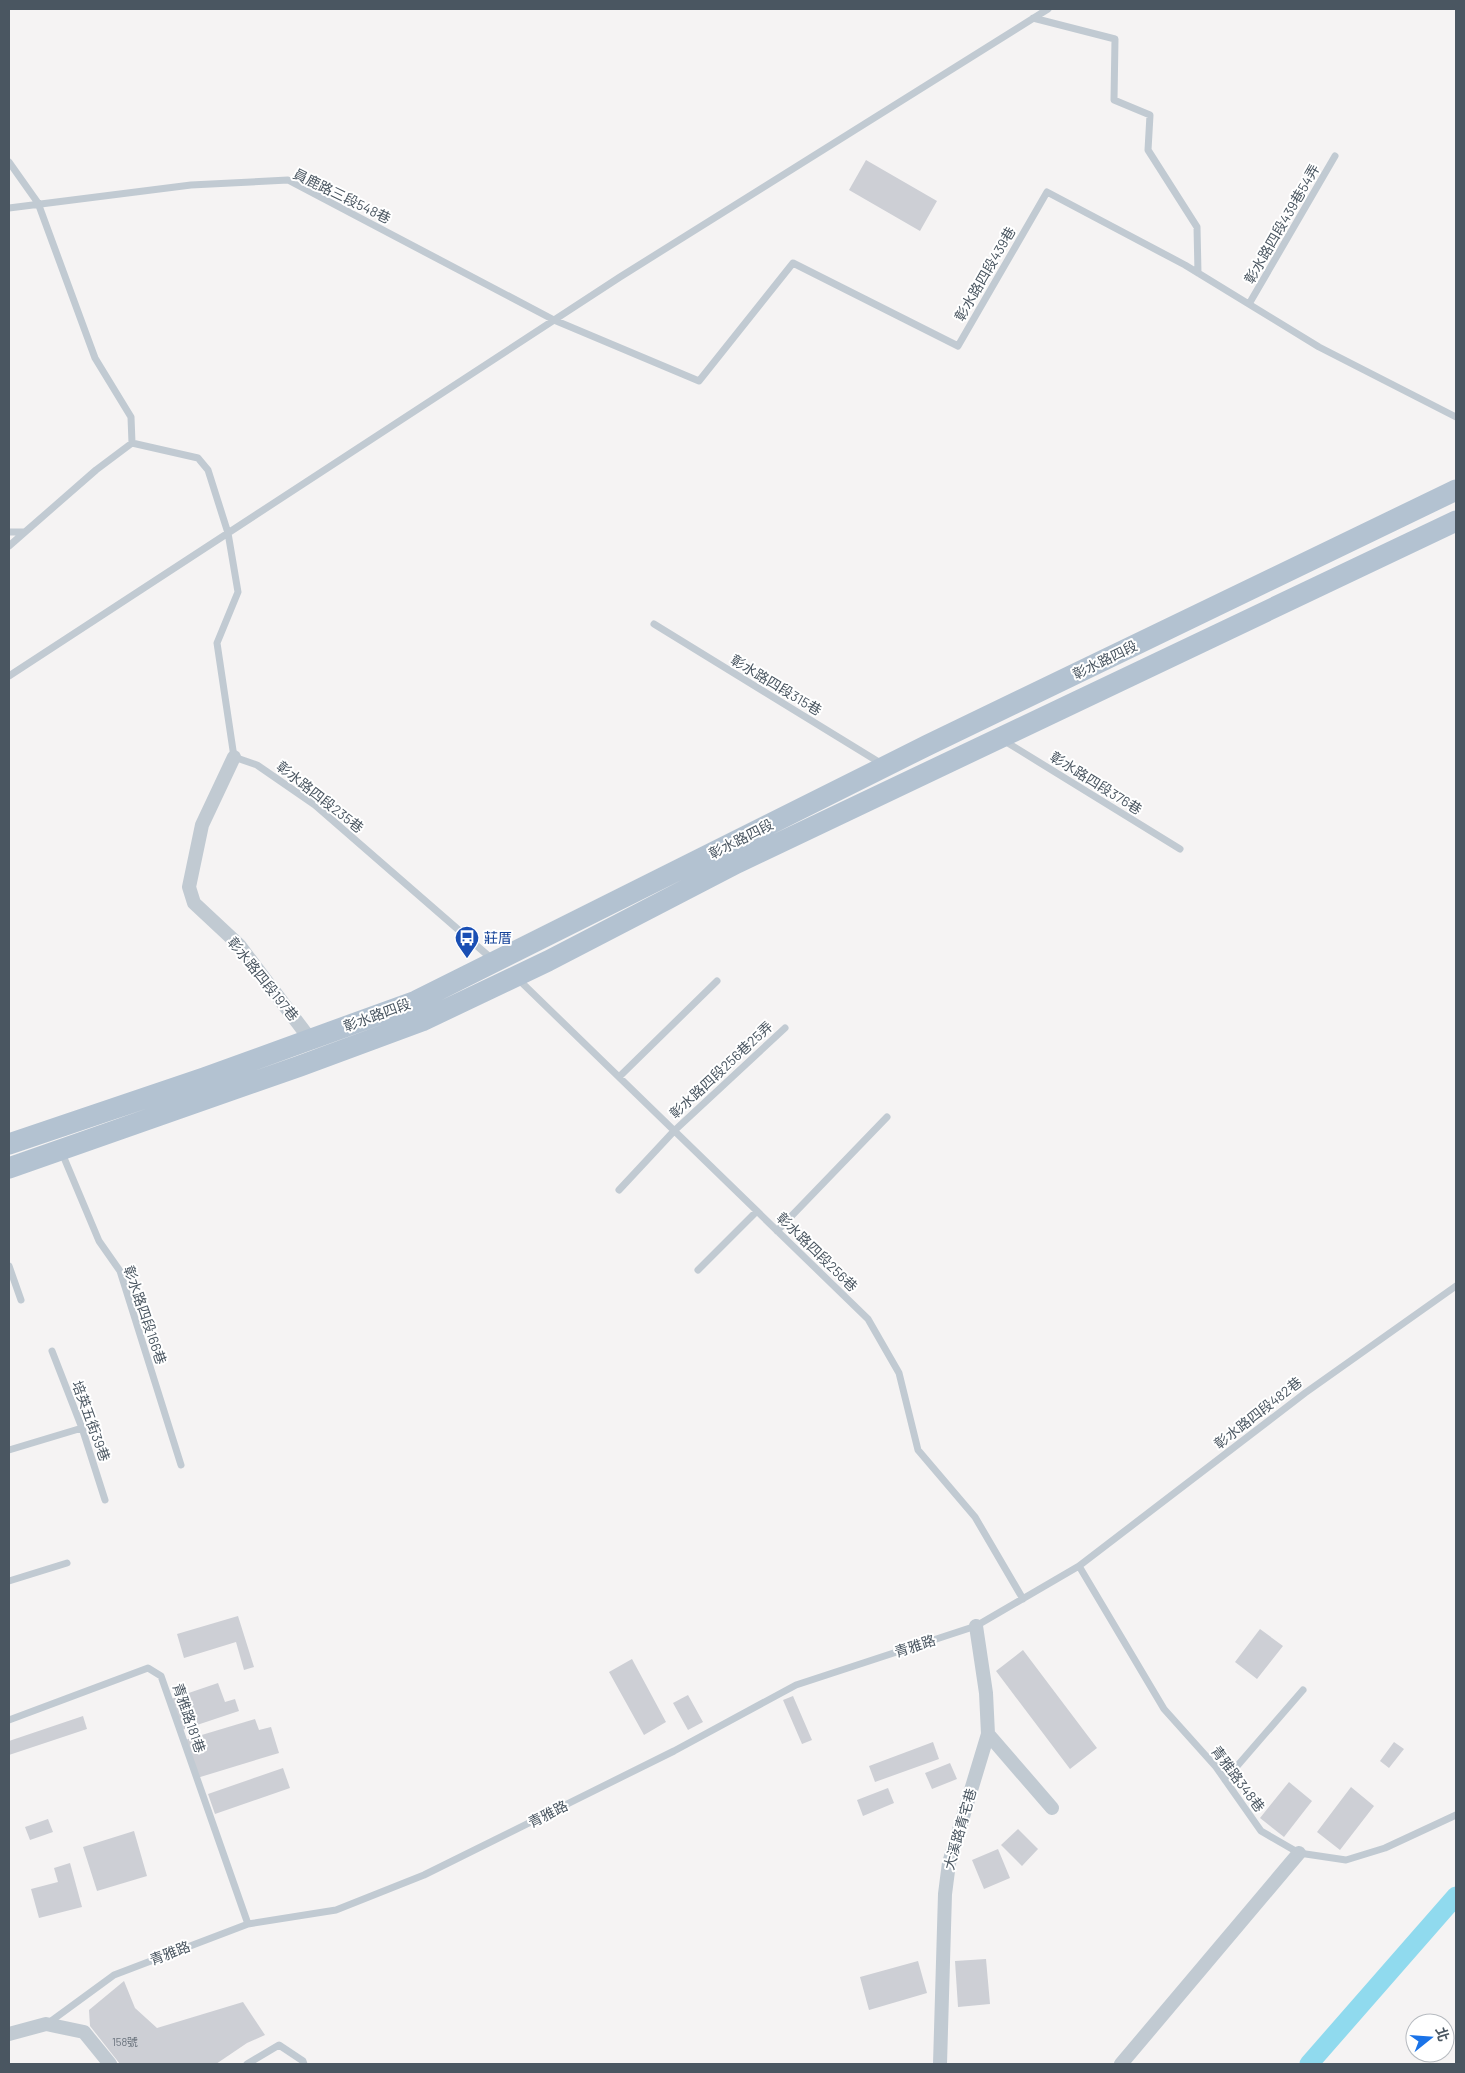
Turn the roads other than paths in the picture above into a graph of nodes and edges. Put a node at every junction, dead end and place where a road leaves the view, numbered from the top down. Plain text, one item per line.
1 (1048, 9) edge
2 (1033, 18) junction
3 (1335, 156) dead end
4 (9, 162) edge
5 (38, 203) junction
6 (9, 208) edge
7 (1198, 273) junction
8 (1249, 304) junction
9 (554, 320) junction
10 (1456, 417) edge
11 (132, 443) junction
12 (1456, 490) edge
13 (1456, 521) edge
14 (9, 532) edge
15 (23, 532) junction
16 (228, 533) junction
17 (9, 546) edge
18 (654, 624) dead end
19 (9, 676) edge
20 (999, 738) junction
21 (928, 745) junction
22 (234, 757) junction
23 (886, 766) junction
24 (937, 768) junction
25 (1180, 849) dead end
26 (505, 970) junction
27 (717, 981) dead end
28 (785, 1028) dead end
29 (310, 1039) junction
30 (619, 1078) junction
31 (887, 1117) dead end
32 (674, 1131) junction
33 (9, 1144) edge
34 (61, 1150) junction
35 (9, 1168) edge
36 (619, 1190) dead end
37 (756, 1211) junction
38 (777, 1231) junction
39 (9, 1266) edge
40 (698, 1270) dead end
41 (1456, 1286) edge
42 (21, 1300) dead end
43 (52, 1351) dead end
44 (82, 1428) junction
45 (9, 1450) edge
46 (181, 1465) dead end
47 (105, 1500) dead end
48 (68, 1563) dead end
49 (1078, 1566) junction
50 (9, 1581) edge
51 (1023, 1599) junction
52 (976, 1626) junction
53 (1303, 1690) dead end
54 (9, 1720) edge
55 (988, 1734) junction
56 (1225, 1780) junction
57 (1052, 1808) dead end
58 (1456, 1815) edge
59 (1299, 1853) junction
60 (248, 1924) junction
61 (46, 2024) junction
62 (9, 2034) edge
63 (110, 2064) edge
64 (247, 2064) edge
65 (304, 2064) edge
66 (940, 2064) edge
67 (1121, 2064) edge

1 - 2 lane
2 - 7 lane
2 - 9 lane
3 - 8 lane, 彰水路四段439巷54弄
4 - 5 lane
5 - 6 lane, 員鹿路三段548巷
5 - 9 lane, 員鹿路三段548巷
5 - 11 lane
7 - 8 lane, 彰水路四段439巷
7 - 9 lane, 彰水路四段439巷
8 - 10 lane, 彰水路四段439巷
9 - 16 lane
11 - 15 lane
11 - 16 lane
12 - 21 main road, 彰水路四段
13 - 20 main road, 彰水路四段
14 - 15 lane
15 - 17 lane
16 - 19 lane
16 - 22 lane
18 - 23 lane, 彰水路四段315巷
20 - 24 main road, 彰水路四段
20 - 25 lane, 彰水路四段376巷
21 - 23 main road, 彰水路四段
21 - 24 main road
22 - 26 lane, 彰水路四段235巷
22 - 29 street, 彰水路四段197巷
23 - 26 main road, 彰水路四段
24 - 26 main road, 彰水路四段
26 - 29 main road, 彰水路四段
26 - 30 lane, 彰水路四段256巷
26 - 34 main road, 彰水路四段
27 - 30 lane
28 - 32 lane, 彰水路四段256巷25弄
29 - 33 main road, 彰水路四段
30 - 32 lane, 彰水路四段256巷
31 - 38 lane
32 - 36 lane, 彰水路四段256巷25弄
32 - 37 lane, 彰水路四段256巷
34 - 35 main road, 彰水路四段
34 - 46 lane, 彰水路四段166巷
37 - 38 lane, 彰水路四段256巷
37 - 40 lane
38 - 51 lane, 彰水路四段256巷
39 - 42 lane
41 - 49 lane, 彰水路四段482巷
43 - 44 lane, 培英五街39巷
44 - 45 lane
44 - 47 lane, 培英五街39巷
48 - 50 lane
49 - 51 lane, 青雅路
49 - 56 lane, 青雅路348巷
51 - 52 lane, 青雅路
52 - 55 street, 大溪路青宅巷
52 - 60 lane, 青雅路
53 - 56 lane
54 - 60 lane, 青雅路181巷
55 - 57 street
55 - 66 street, 大溪路青宅巷
56 - 59 lane, 青雅路348巷
58 - 59 lane, 青雅路348巷
59 - 67 street
60 - 61 lane, 青雅路
61 - 62 street, 青雅路
61 - 63 street
64 - 65 lane

